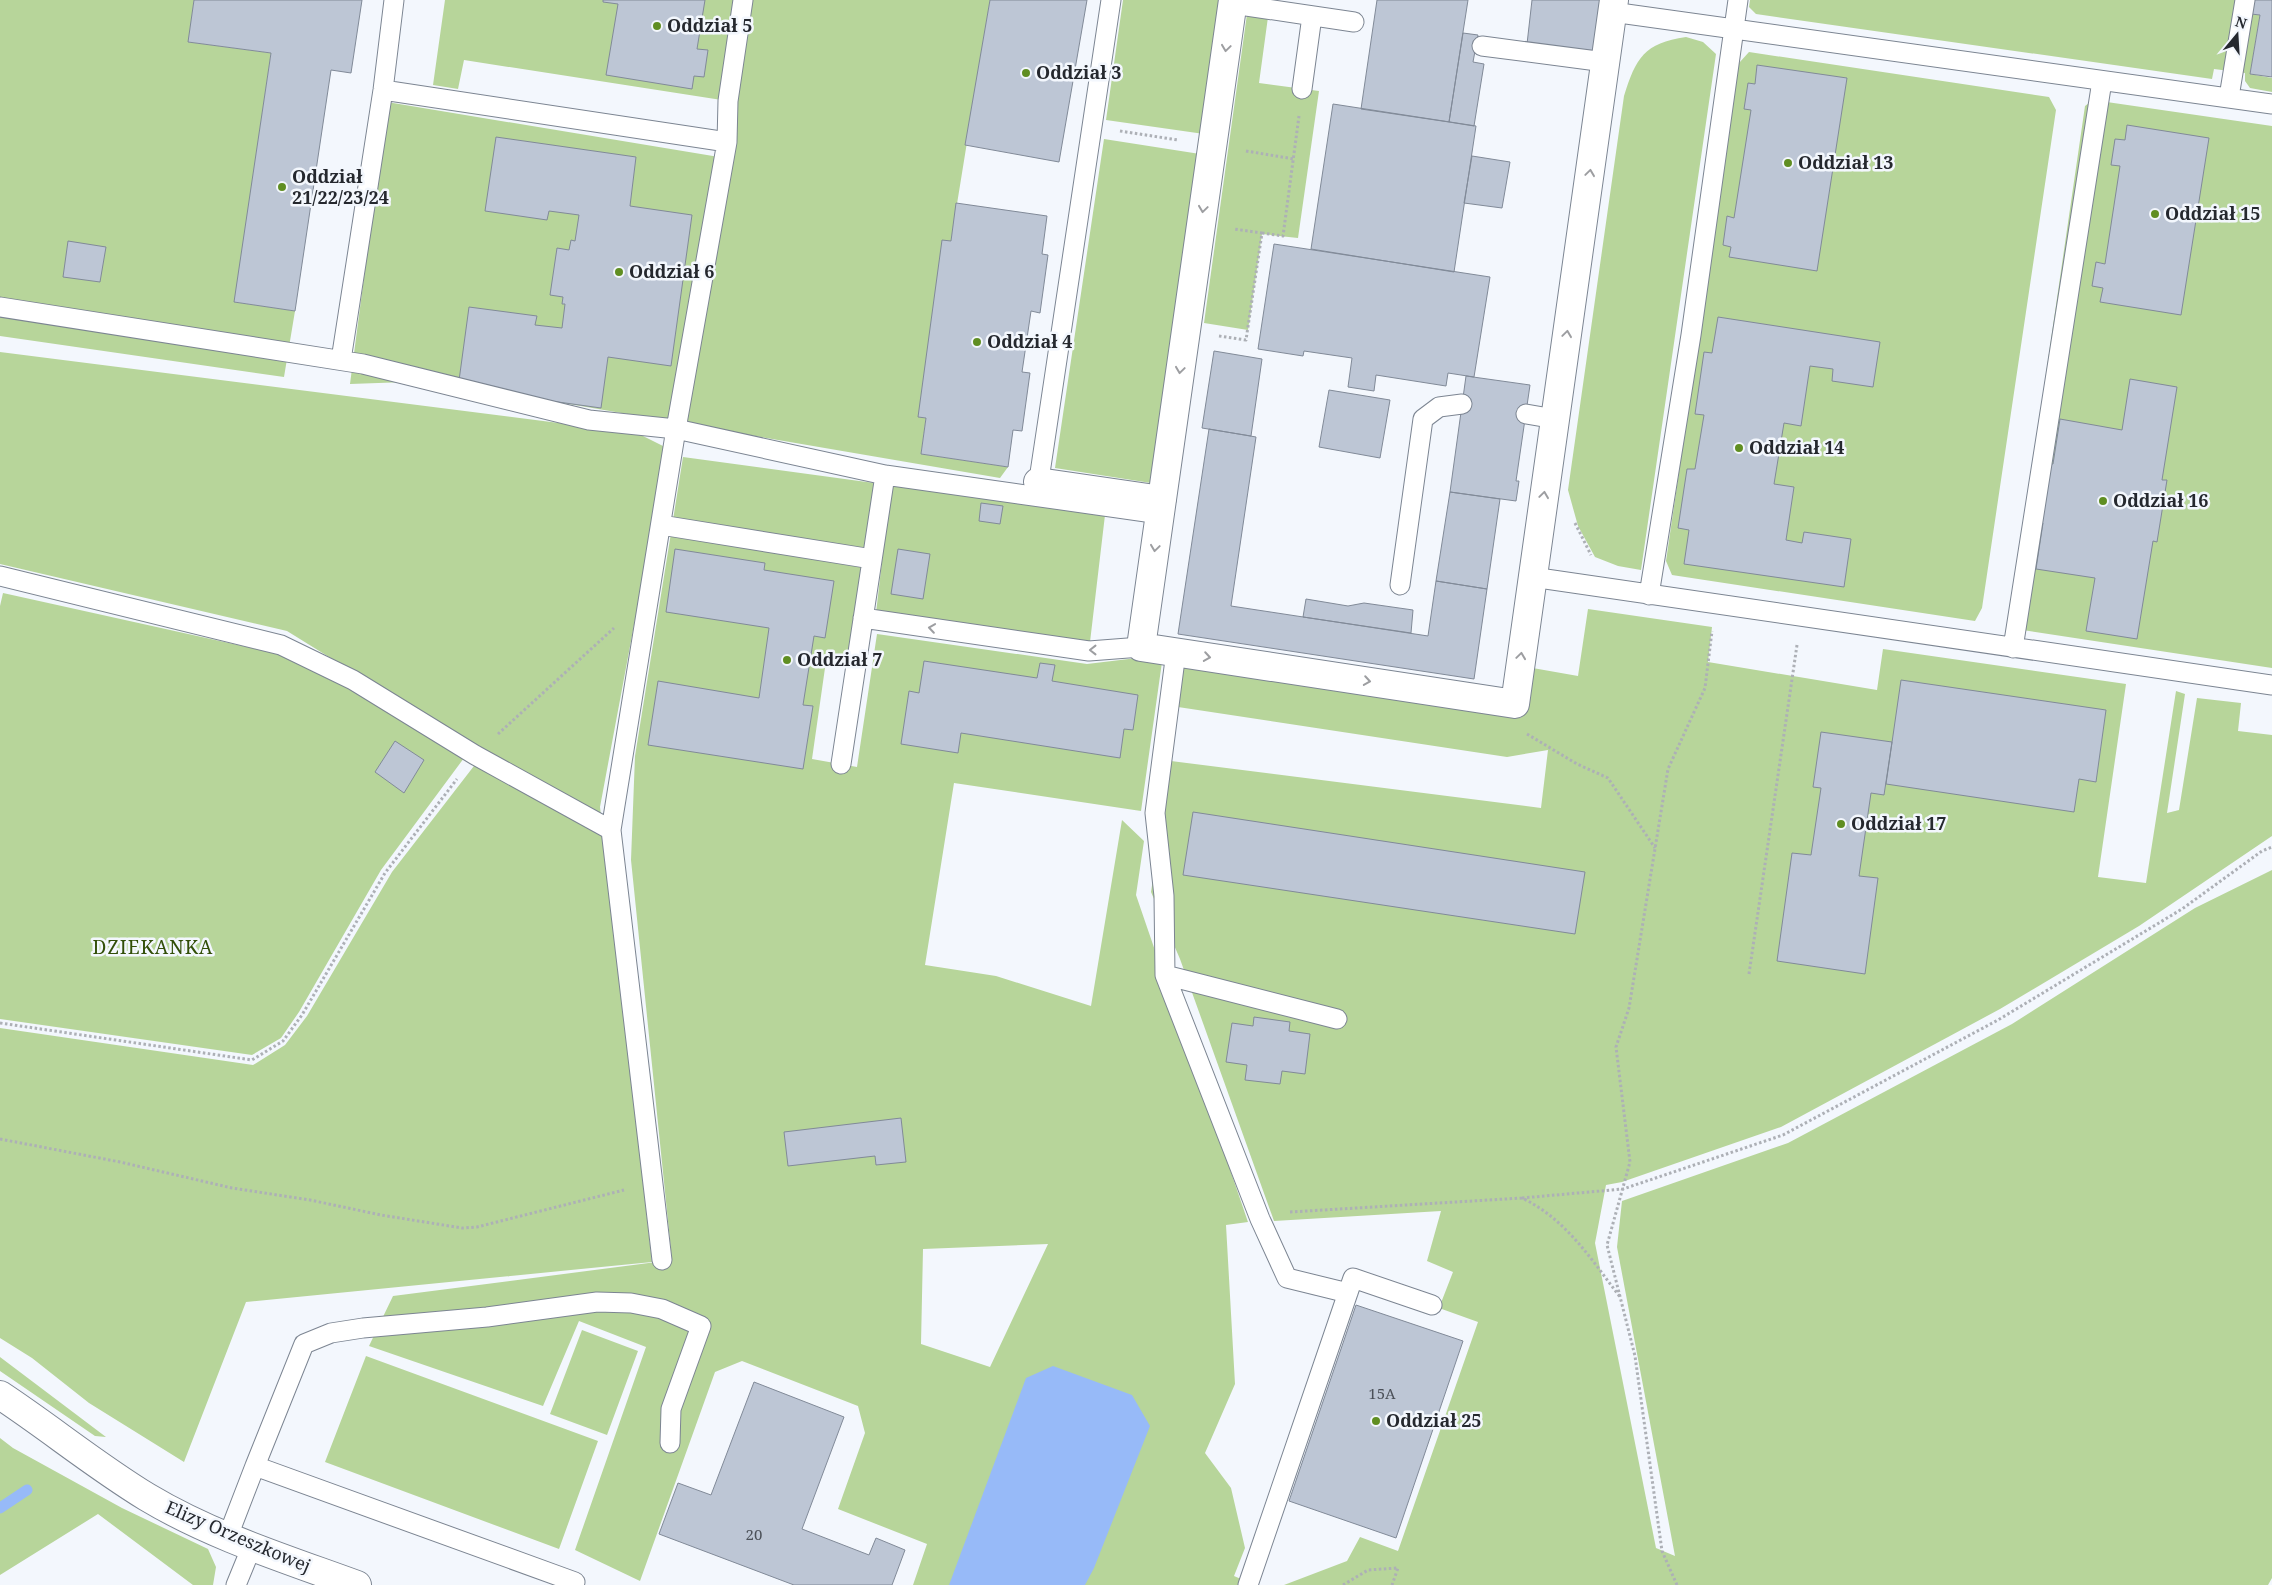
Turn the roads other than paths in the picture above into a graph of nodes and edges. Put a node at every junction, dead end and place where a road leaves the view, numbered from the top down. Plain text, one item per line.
1 (394, 0) edge
2 (743, 0) edge
3 (1112, 0) edge
4 (1738, 0) edge
5 (2245, 0) edge
6 (1233, 2) edge
7 (1613, 6) edge
8 (1312, 16) junction
9 (1354, 22) dead end
10 (1733, 30) junction
11 (1482, 46) dead end
12 (1605, 62) junction
13 (2102, 81) junction
14 (1302, 89) road end
15 (384, 90) junction
16 (2229, 98) junction
17 (2272, 104) edge
18 (727, 142) junction
19 (0, 307) edge
20 (341, 360) junction
21 (1462, 404) dead end
22 (1526, 414) dead end
23 (1555, 419) junction
24 (676, 429) junction
25 (885, 475) junction
26 (1037, 489) junction
27 (1161, 507) junction
28 (661, 525) junction
29 (872, 559) junction
30 (0, 576) edge
31 (1532, 577) junction
32 (1400, 585) dead end
33 (1649, 594) junction
34 (864, 618) junction
35 (1141, 647) junction
36 (2014, 648) junction
37 (1176, 652) junction
38 (2272, 685) edge
39 (841, 764) dead end
40 (611, 830) junction
41 (1166, 975) junction
42 (1337, 1019) dead end
43 (662, 1260) dead end
44 (1348, 1293) junction
45 (1432, 1306) dead end
46 (0, 1396) edge
47 (670, 1443) dead end
48 (255, 1466) junction
49 (240, 1541) junction
50 (575, 1582) dead end
51 (236, 1585) edge
52 (357, 1585) edge
53 (1248, 1585) edge

1 - 15 lane
2 - 18 lane
3 - 26 lane
4 - 10 lane
5 - 16 lane
6 - 8 lane
6 -> 27 street
7 - 10 lane
7 - 12 street
8 - 9 lane
8 - 14 lane
10 - 13 lane
10 - 33 lane
11 - 12 lane
23 -> 12 street
13 - 16 lane
13 - 36 lane
15 - 18 lane
15 - 20 lane
16 - 17 lane
18 - 24 lane
19 - 20 lane
20 - 24 lane
21 - 32 lane
22 - 23 lane
31 -> 23 street
24 - 25 lane
24 - 28 lane
25 - 26 lane
25 - 29 lane
26 - 27 street
27 -> 35 street
28 - 29 lane
28 - 40 lane
29 - 34 lane
30 - 40 lane
31 - 33 lane
37 -> 31 street
33 - 36 lane
35 -> 34 lane
34 - 39 lane
35 - 37 street
36 - 38 lane
37 - 41 lane
40 - 43 lane
41 - 42 lane
41 - 44 lane
44 - 45 lane
44 - 53 lane
46 - 49 street, Elizy Orzeszkowej
47 - 48 lane
48 - 49 lane
48 - 50 lane
49 - 51 lane
49 - 52 street, Elizy Orzeszkowej

